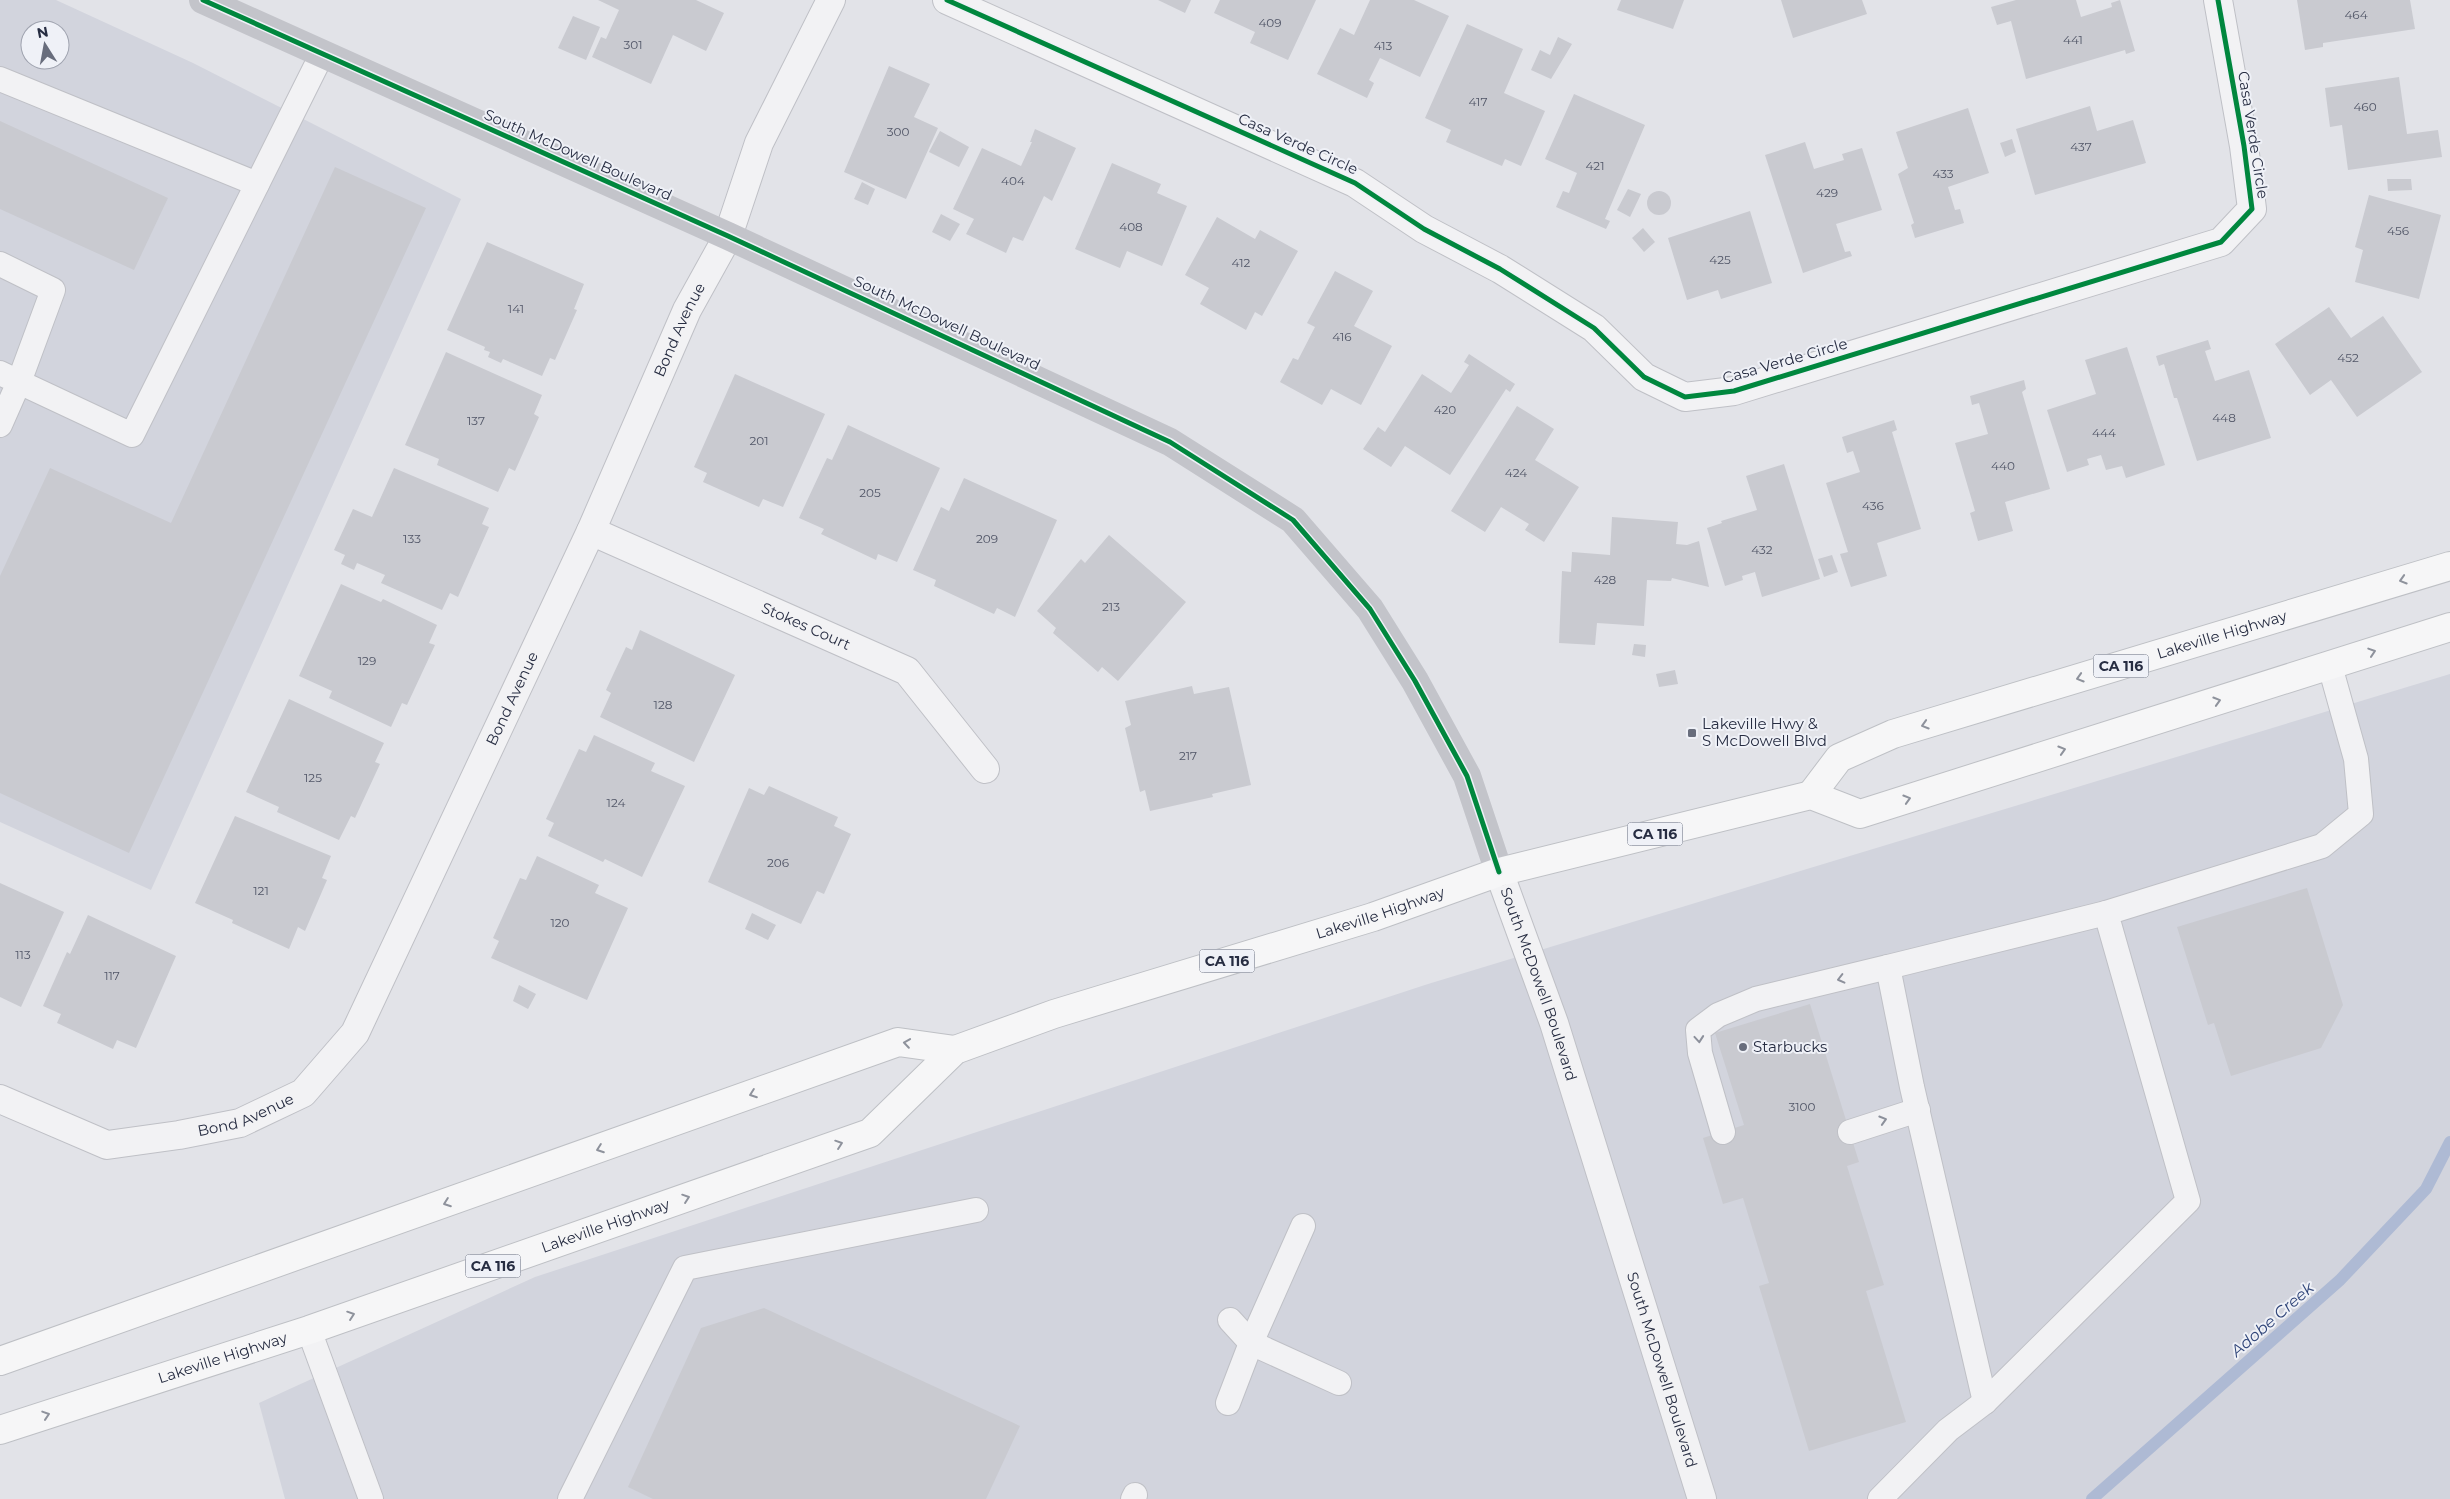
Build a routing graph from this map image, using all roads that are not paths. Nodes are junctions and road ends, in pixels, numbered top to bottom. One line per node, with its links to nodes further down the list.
1 (203, 0): 5 (main road, South McDowell Boulevard)
2 (831, 0): 8 (street, Bond Avenue)
3 (947, 0): 4 (street, Casa Verde Circle)
4 (2218, 0)
5 (322, 54): 7 (lane); 8 (main road, South McDowell Boulevard)
6 (0, 79): 7 (lane)
7 (257, 184): 10 (lane)
8 (728, 236): 12 (street, Bond Avenue); 18 (main road, South McDowell Boulevard)
9 (0, 264): 10 (lane)
10 (9, 377): 11 (lane)
11 (0, 425)
12 (591, 531): 16 (street, Stokes Court); 22 (street, Bond Avenue)
13 (2450, 566): 17 (main road, Lakeville Highway / CA 116, one-way to 17)
14 (2450, 627): 15 (main road, one-way to 14)
15 (2330, 666): 17 (main road, one-way to 15); 19 (lane)
16 (985, 769)
17 (1811, 795): 18 (main road, Lakeville Highway / CA 116)
18 (1499, 872): 21 (main road, Lakeville Highway / CA 116); 38 (street, South McDowell Boulevard)
19 (2106, 913): 20 (lane); 33 (lane)
20 (1888, 967): 23 (lane); 24 (lane, one-way to 24)
21 (955, 1050): 29 (main road, Lakeville Highway / CA 116, one-way to 21); 31 (main road, Lakeville Highway / CA 116, one-way to 31)
22 (0, 1099)
23 (1918, 1110): 25 (lane, one-way to 23); 33 (lane)
24 (1723, 1132)
25 (1850, 1132)
26 (976, 1210): 37 (lane)
27 (1303, 1226): 30 (lane)
28 (1230, 1320): 30 (lane)
29 (309, 1330): 35 (main road, Lakeville Highway / CA 116, one-way to 29); 36 (lane)
30 (1251, 1343): 32 (lane); 34 (lane)
31 (0, 1361)
32 (1339, 1383)
33 (1985, 1402): 39 (lane)
34 (1228, 1403)
35 (0, 1430)
36 (371, 1499)
37 (570, 1499)
38 (1702, 1499)
39 (1880, 1499)

